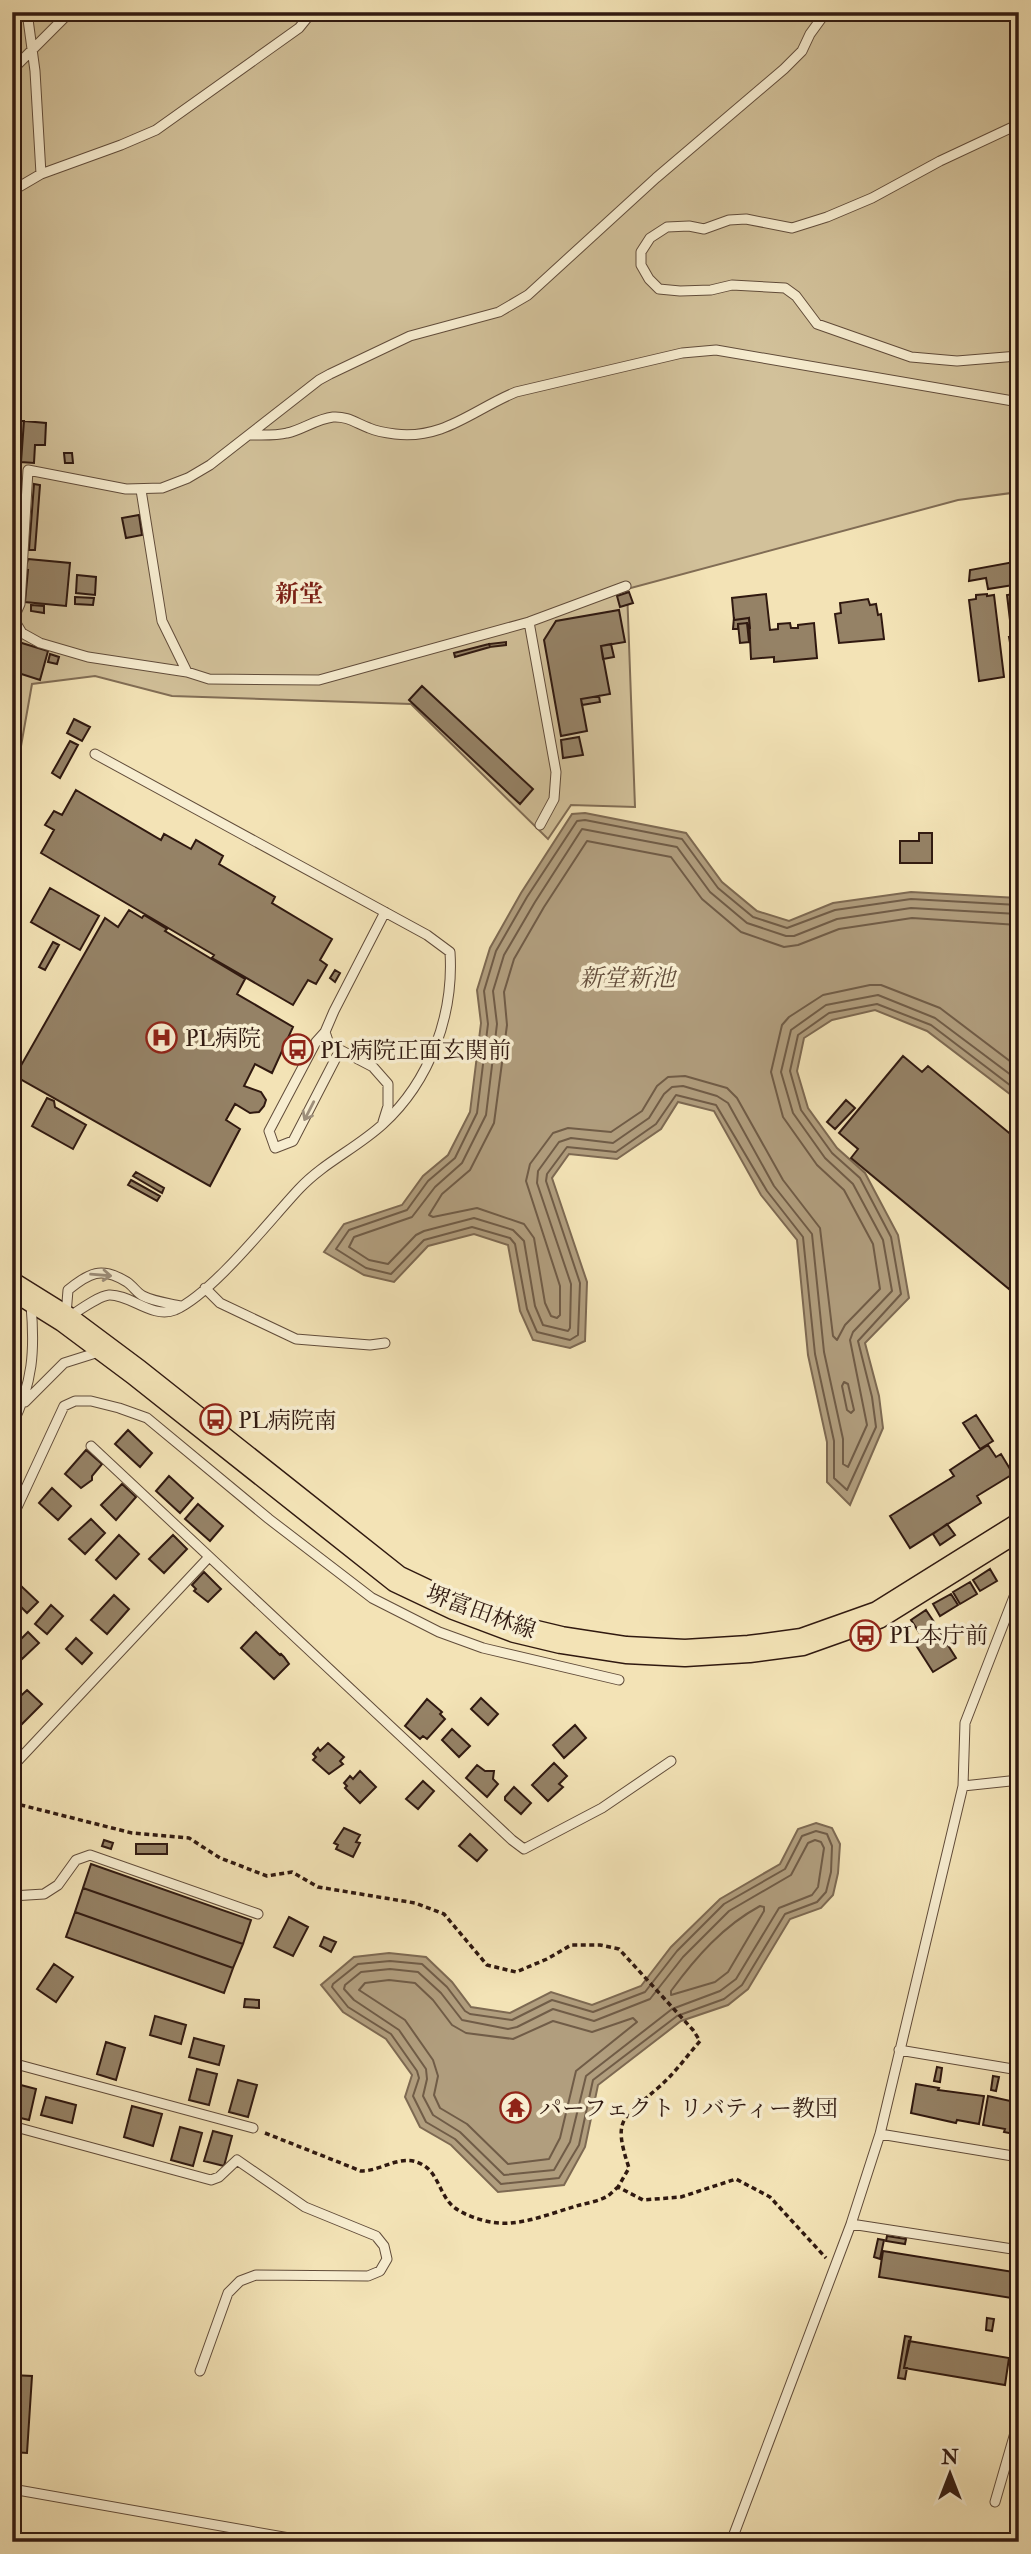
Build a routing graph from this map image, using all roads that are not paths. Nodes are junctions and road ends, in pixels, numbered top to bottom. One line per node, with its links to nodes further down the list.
1 (27, 12): 5 (lane)
2 (70, 12): 5 (lane)
3 (312, 12): 8 (lane)
4 (826, 12): 12 (lane)
5 (32, 52): 6 (lane); 8 (lane)
6 (12, 70)
7 (1019, 124): 10 (lane)
8 (41, 174): 9 (lane)
9 (12, 191)
10 (1019, 356)
11 (1019, 402): 12 (lane)
12 (248, 435): 13 (lane)
13 (141, 490): 16 (lane); 16 (lane)
14 (626, 586): 15 (lane)
15 (529, 622): 16 (lane); 18 (lane)
16 (187, 672)
17 (95, 754): 19 (lane)
18 (540, 825)
19 (385, 912): 20 (lane); 22 (lane)
20 (326, 1032): 21 (lane); 21 (lane, one-way to 20)
21 (340, 1050): 22 (lane)
22 (383, 1124): 23 (lane)
23 (205, 1288): 25 (lane); 27 (lane)
24 (22, 1292): 26 (main road, 堺富田林線); 29 (lane)
25 (181, 1306): 26 (lane); 26 (lane, one-way to 25)
26 (65, 1319): 28 (main road, 堺富田林線)
27 (385, 1343)
28 (106, 1350): 29 (lane); 33 (main road, 堺富田林線)
29 (23, 1403): 30 (lane)
30 (12, 1425)
31 (91, 1446): 34 (lane)
32 (12, 1518): 36 (lane)
33 (1019, 1527)
34 (209, 1557): 37 (lane); 38 (lane)
35 (1019, 1584): 40 (lane)
36 (619, 1680)
37 (671, 1761)
38 (12, 1767)
39 (1019, 1780): 40 (lane)
40 (963, 1786): 43 (lane)
41 (12, 1896): 42 (lane)
42 (258, 1914)
43 (899, 2050): 45 (lane); 48 (lane)
44 (12, 2063): 47 (lane)
45 (1019, 2070)
46 (12, 2126): 52 (lane)
47 (253, 2128)
48 (880, 2134): 49 (lane); 50 (lane)
49 (1019, 2157)
50 (851, 2224): 51 (lane); 59 (lane)
51 (1019, 2250)
52 (200, 2371)
53 (1019, 2419): 55 (lane)
54 (12, 2489): 56 (lane)
55 (995, 2502)
56 (262, 2533): 57 (lane); 58 (lane)
57 (268, 2542)
58 (312, 2542)
59 (731, 2542)

